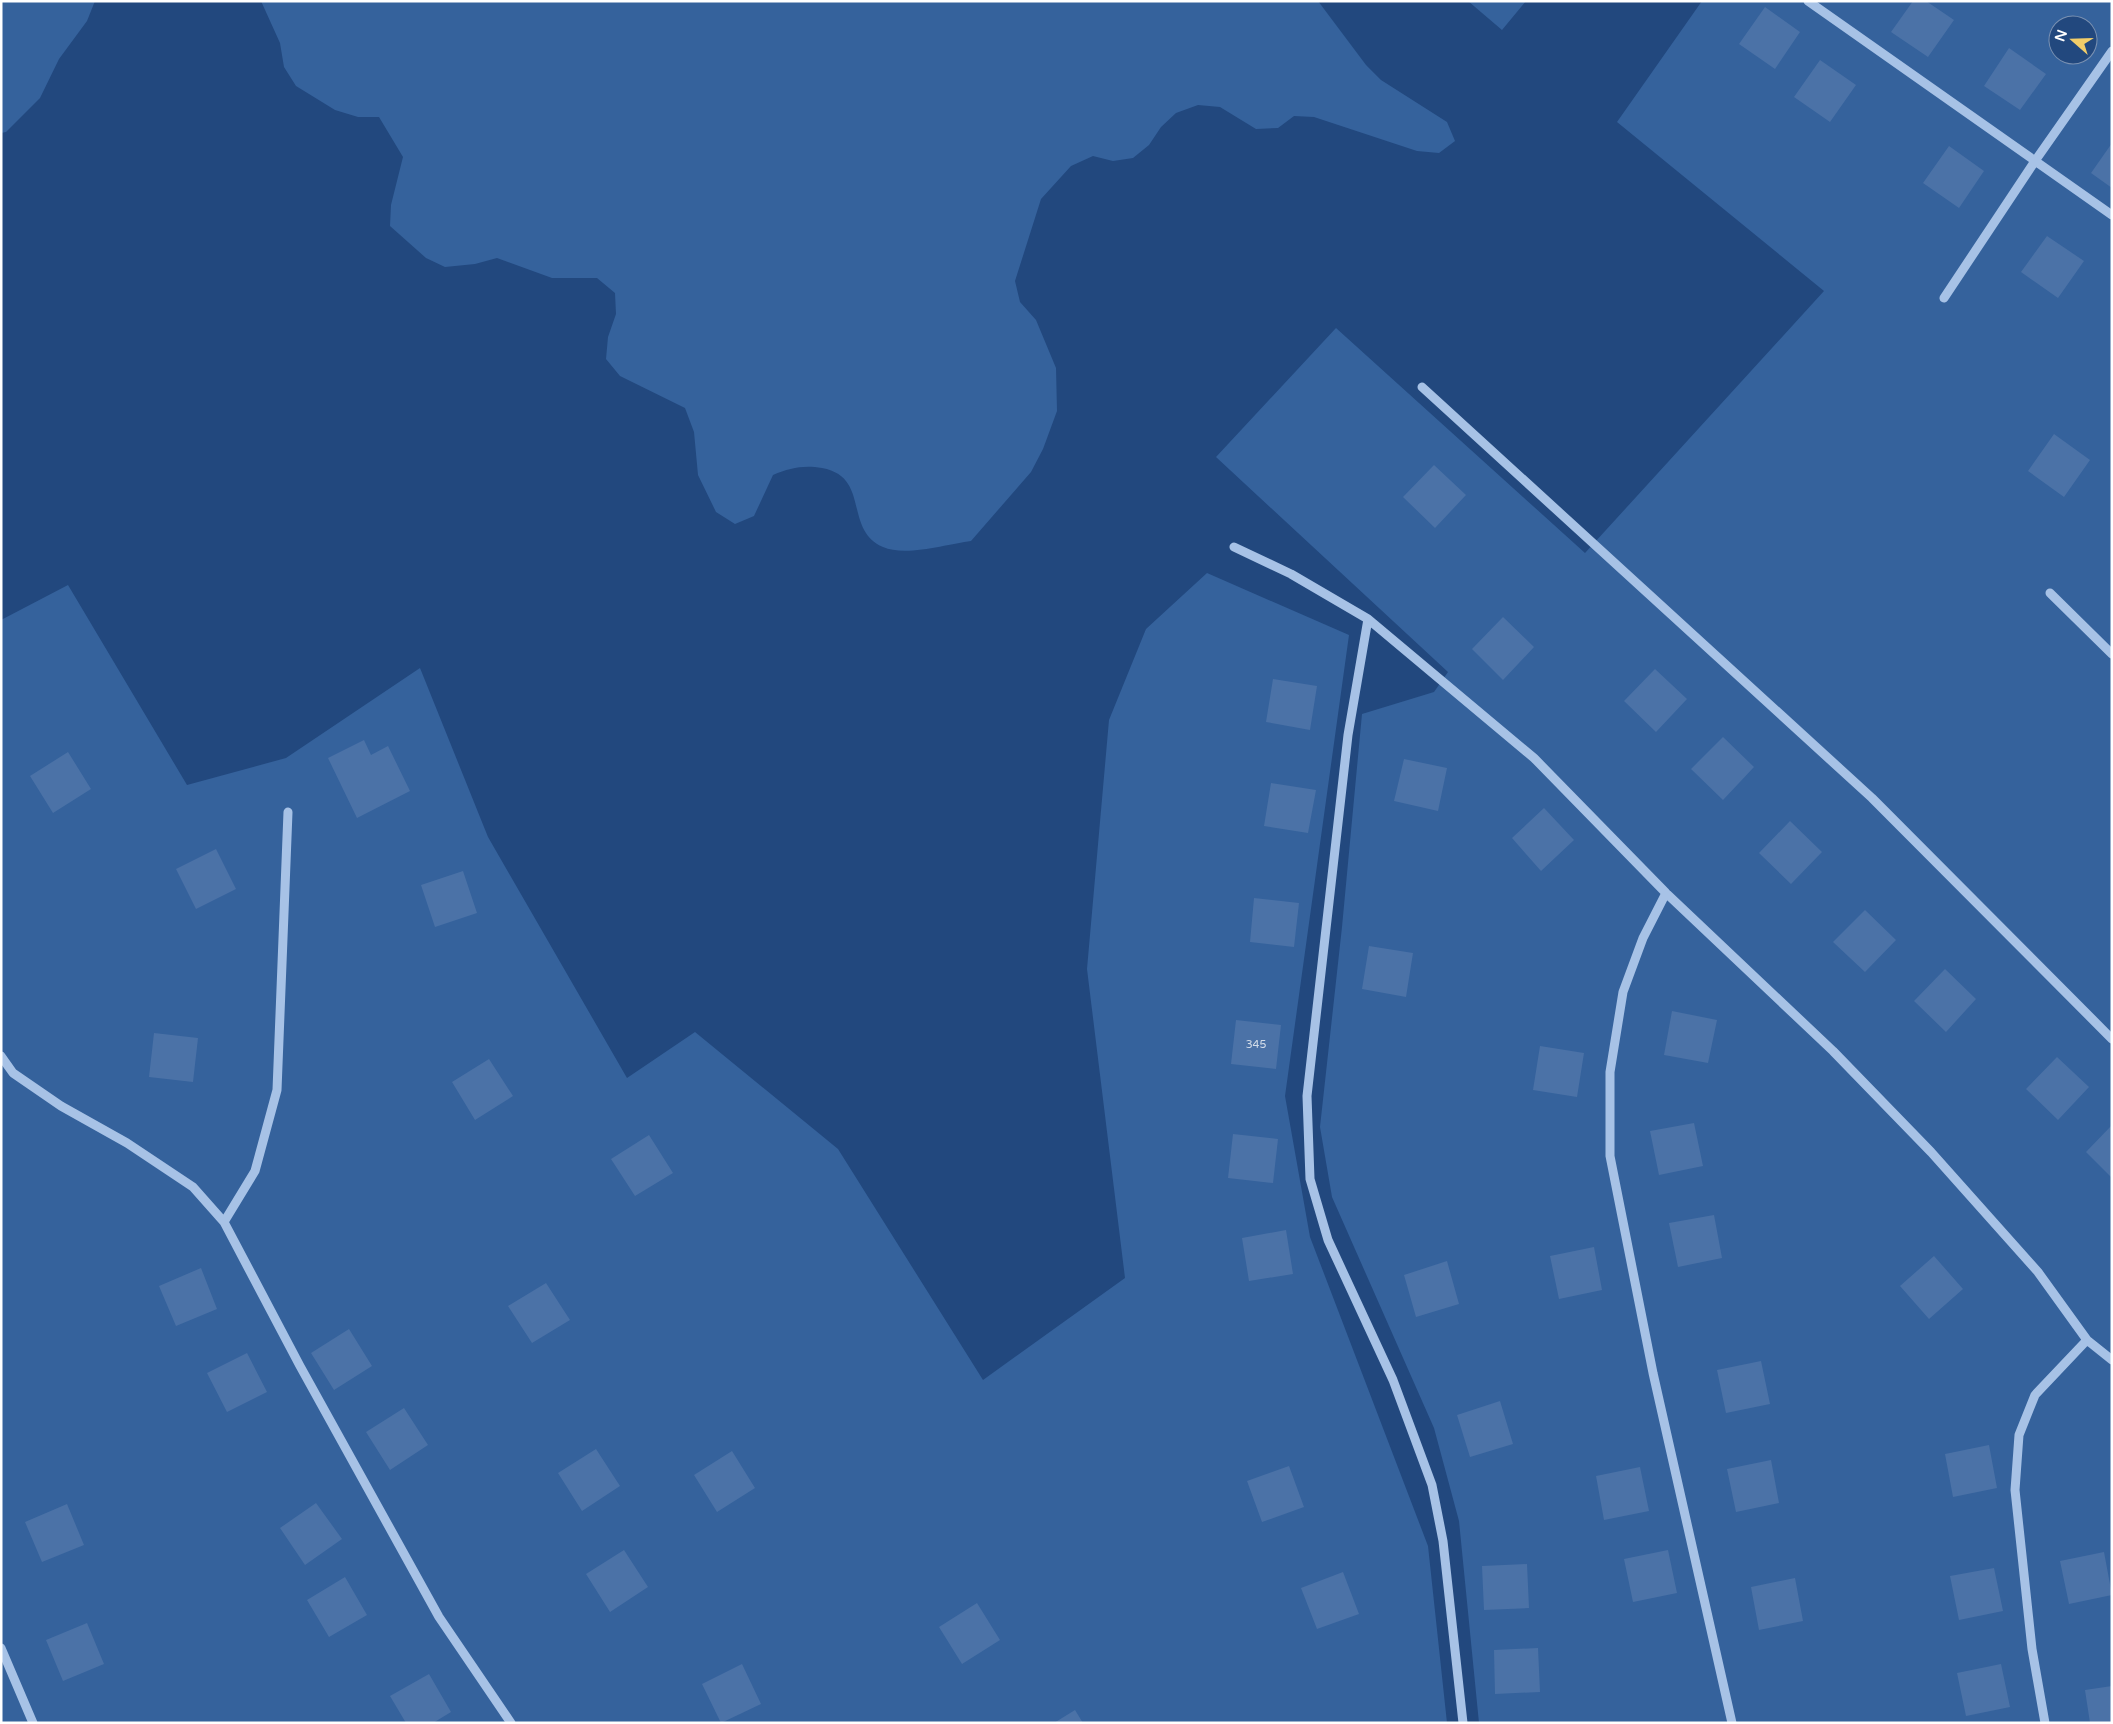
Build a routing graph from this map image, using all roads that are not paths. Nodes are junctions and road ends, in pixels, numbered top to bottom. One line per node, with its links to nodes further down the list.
1 (1808, 1): 3 (lane)
2 (2112, 51): 3 (lane)
3 (2035, 161): 4 (lane); 5 (lane)
4 (2112, 215)
5 (1944, 298)
6 (1422, 387): 13 (lane)
7 (1234, 547): 9 (lane)
8 (2050, 593): 10 (lane)
9 (1368, 619): 12 (lane); 21 (lane)
10 (2112, 654)
11 (288, 812): 15 (lane)
12 (1666, 893): 16 (lane); 22 (lane)
13 (2112, 1039)
14 (1, 1056): 15 (lane)
15 (224, 1222): 20 (lane)
16 (2087, 1340): 17 (lane); 23 (lane)
17 (2112, 1360)
18 (1, 1648): 19 (lane)
19 (33, 1723)
20 (510, 1723)
21 (1462, 1723)
22 (1732, 1723)
23 (2045, 1723)

